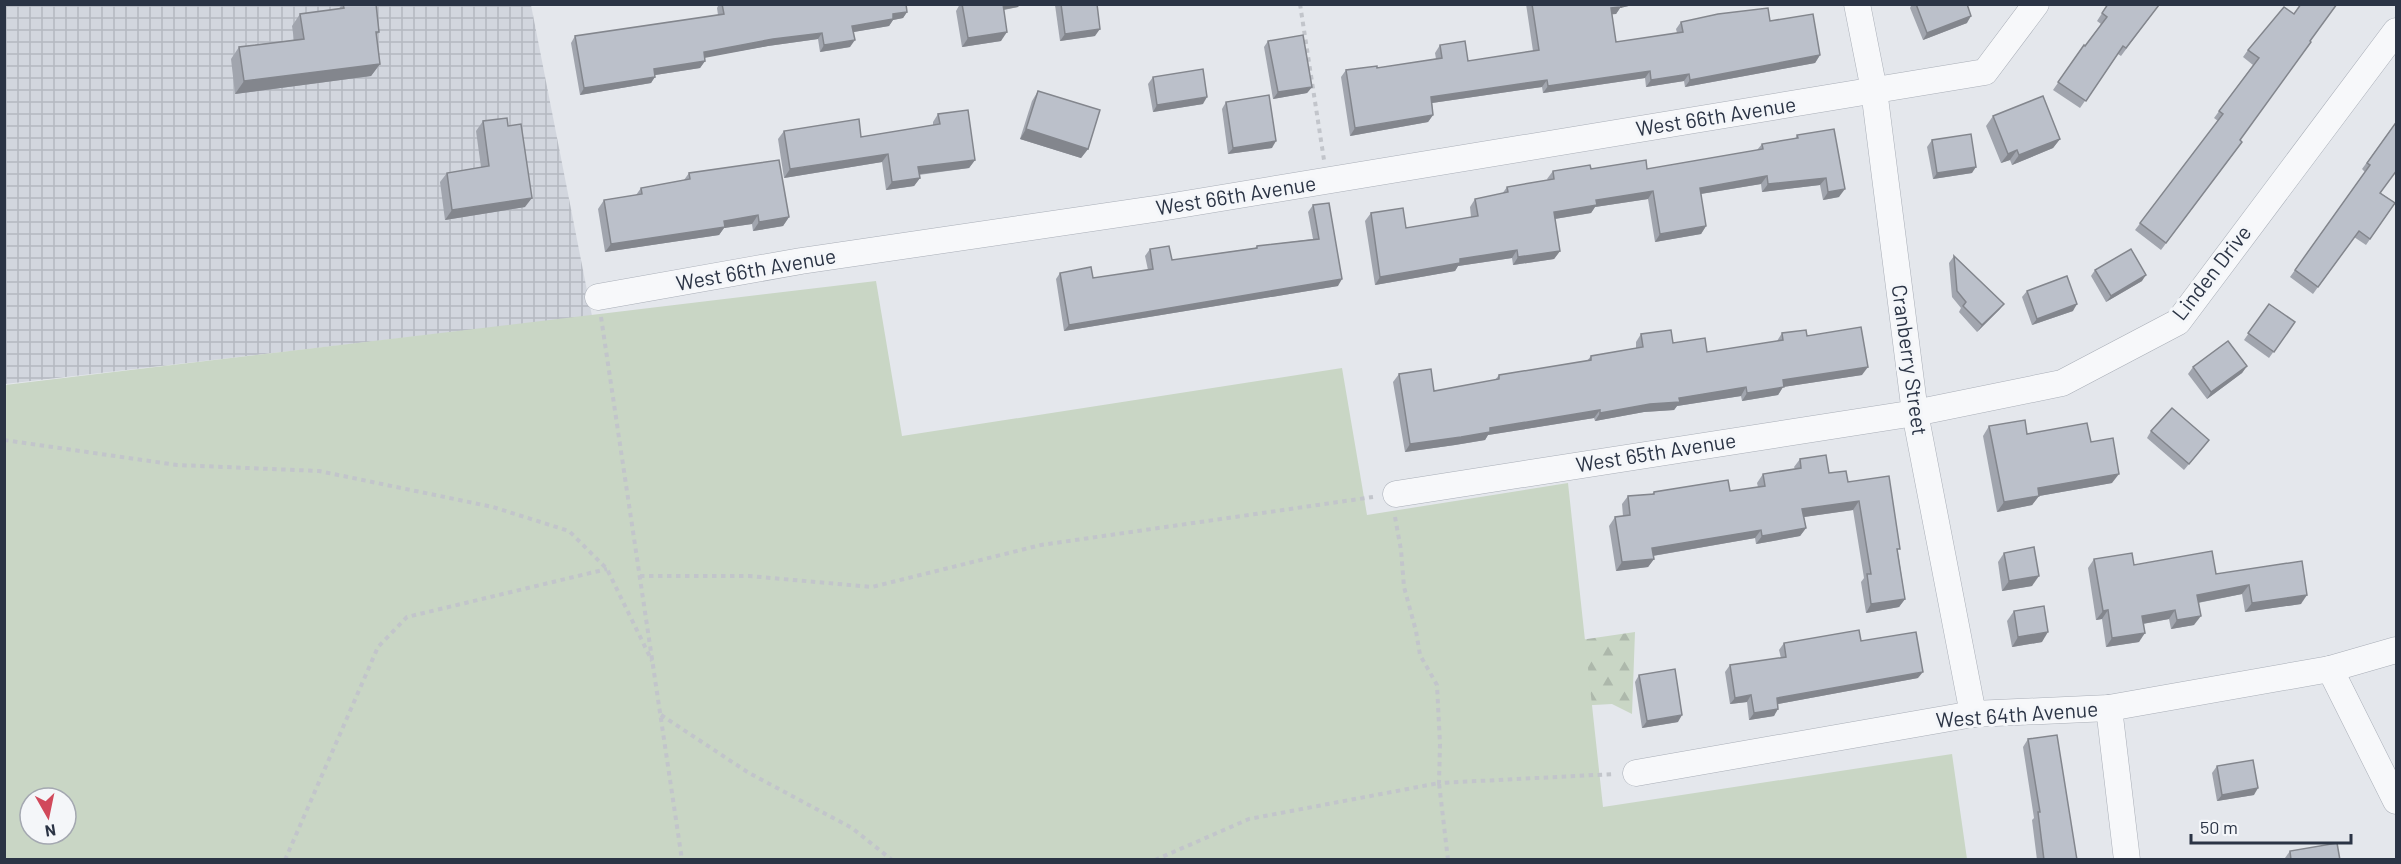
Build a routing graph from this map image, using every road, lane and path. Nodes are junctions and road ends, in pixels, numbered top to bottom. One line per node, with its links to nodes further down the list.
1 (1300, 4): 6 (path)
2 (1857, 4): 5 (street, Cranberry Street)
3 (2036, 4): 5 (street, West 66th Avenue)
4 (2397, 31): 8 (street, Linden Drive)
5 (1874, 90): 6 (street, West 66th Avenue); 8 (street, Cranberry Street)
6 (1327, 181): 7 (street, West 66th Avenue)
7 (598, 297): 12 (path)
8 (1915, 413): 10 (street, West 65th Avenue); 17 (street, Cranberry Street)
9 (4, 440): 11 (path)
10 (1396, 494): 12 (path); 20 (path)
11 (606, 569): 14 (path); 22 (path)
12 (640, 576): 14 (path)
13 (2397, 650): 15 (street, West 64th Avenue)
14 (652, 661): 18 (path)
15 (2330, 669): 16 (street, West 64th Avenue); 21 (street)
16 (2109, 708): 17 (street, West 64th Avenue); 27 (street)
17 (1973, 714): 19 (street, West 64th Avenue)
18 (660, 715): 23 (path); 24 (path)
19 (1636, 772): 20 (path)
20 (1439, 783): 25 (path); 26 (path)
21 (2397, 801)
22 (285, 860)
23 (682, 860)
24 (892, 860)
25 (1155, 860)
26 (1448, 860)
27 (2127, 860)

